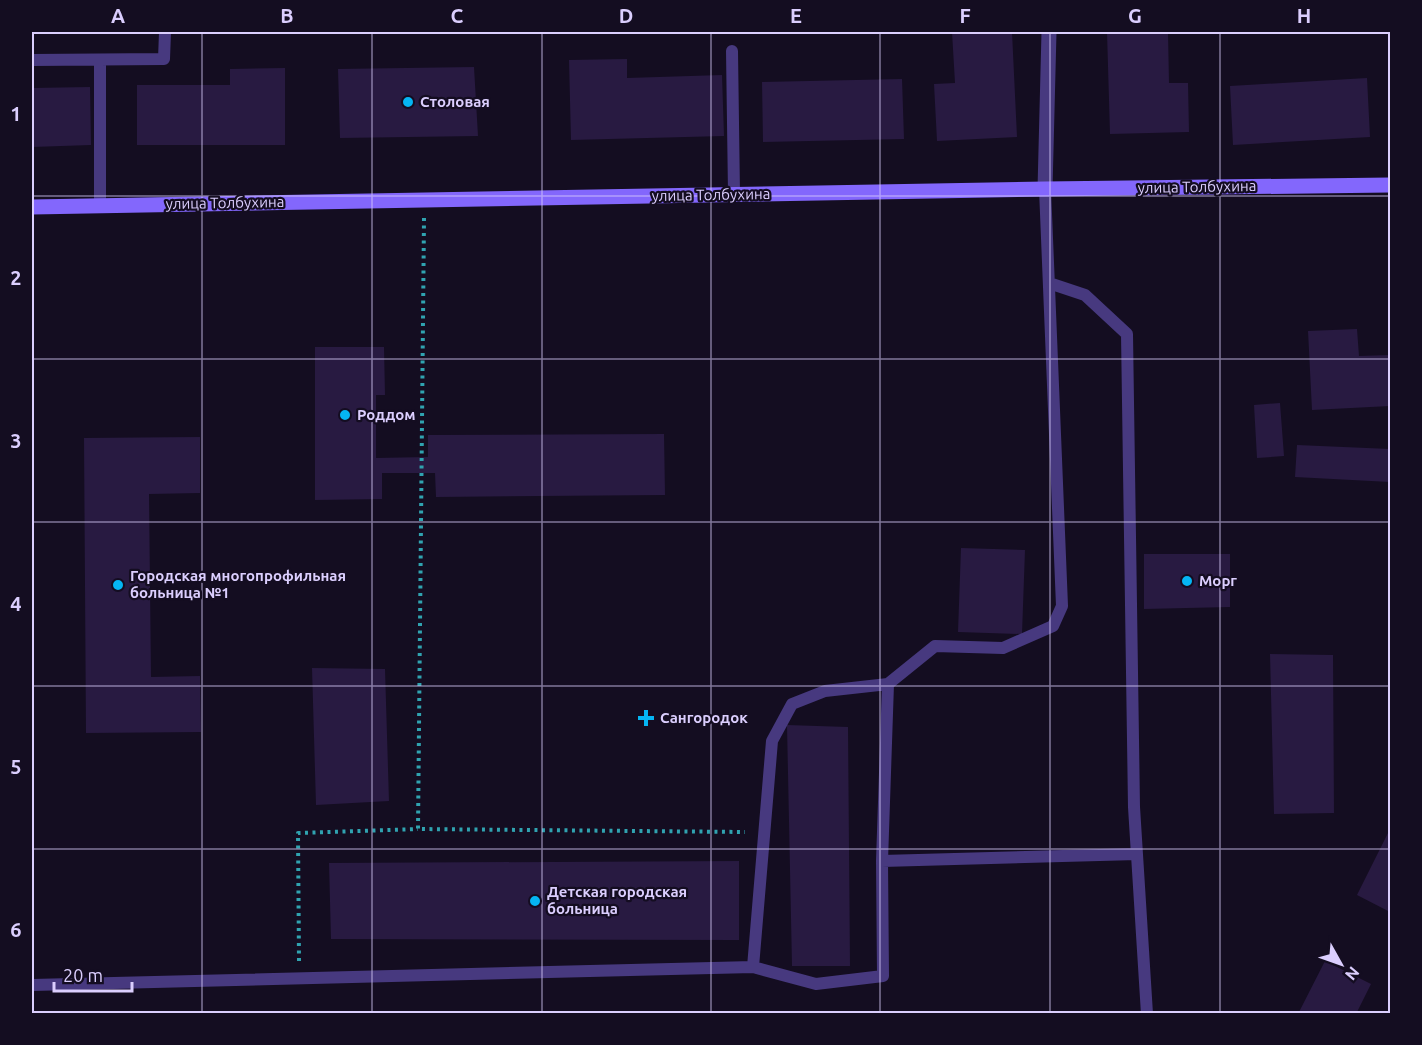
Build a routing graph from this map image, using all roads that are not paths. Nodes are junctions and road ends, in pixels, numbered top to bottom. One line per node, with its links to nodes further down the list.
1 (165, 32): 5 (lane)
2 (1049, 32): 7 (street)
3 (732, 51): 8 (lane)
4 (32, 60): 5 (lane)
5 (99, 60): 9 (lane)
6 (1390, 185): 7 (street, улица Толбухина)
7 (1045, 189): 8 (street, улица Толбухина); 11 (lane)
8 (735, 194): 9 (street, улица Толбухина)
9 (100, 206): 10 (street, улица Толбухина)
10 (32, 207)
11 (1049, 283): 12 (lane); 13 (lane)
12 (888, 684): 14 (lane); 15 (lane)
13 (1137, 854): 14 (lane); 17 (lane)
14 (882, 861): 15 (lane)
15 (753, 967): 16 (lane)
16 (32, 985)
17 (1147, 1014)

